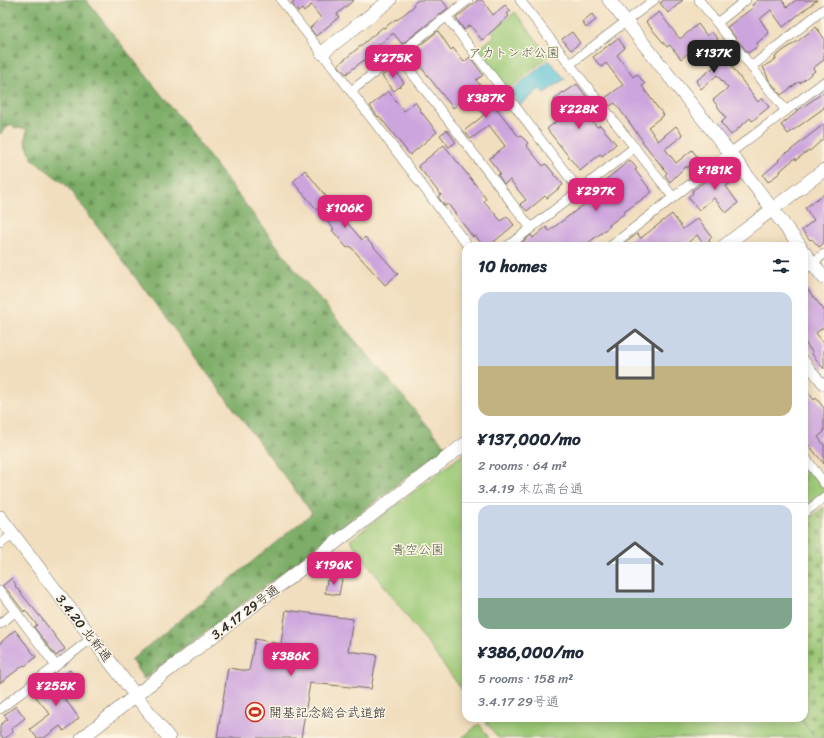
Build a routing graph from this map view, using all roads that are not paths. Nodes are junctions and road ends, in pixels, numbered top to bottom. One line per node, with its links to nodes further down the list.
1 (390, 0): 13 (street)
2 (468, 0): 10 (street)
3 (520, 0): 15 (street)
4 (609, 0): 11 (street)
5 (654, 0): 11 (street)
6 (699, 0): 12 (street)
7 (746, 0): 12 (street)
8 (282, 1): 13 (street)
9 (824, 9): 16 (street)
10 (447, 17): 14 (street); 23 (street)
11 (626, 22): 15 (street); 21 (street)
12 (717, 23): 16 (street)
13 (322, 52): 18 (street)
14 (398, 55): 18 (street); 26 (street)
15 (570, 64): 20 (street)
16 (751, 67): 19 (street)
17 (824, 82): 19 (street)
18 (351, 92): 27 (street)
19 (786, 111): 21 (street)
20 (634, 147): 23 (street); 24 (street)
21 (730, 153): 24 (street); 25 (street)
22 (824, 170): 25 (street)
23 (579, 190): 26 (street)
24 (673, 197): 29 (street)
25 (772, 210): 30 (street); 31 (street)
26 (531, 228): 28 (street)
27 (465, 242)
28 (513, 242)
29 (616, 242)
30 (729, 242)
31 (797, 242)
32 (824, 254): 33 (street)
33 (808, 266): 34 (street)
34 (824, 278)
35 (808, 365): 36 (street)
36 (824, 386)
37 (462, 446): 50 (street, 3.4.17 29号通)
38 (808, 461): 39 (street)
39 (824, 482)
40 (824, 498): 41 (street)
41 (808, 510)
42 (0, 517): 43 (street, 3.4.20 北新通)
43 (13, 535): 44 (street); 48 (street, 3.4.20 北新通)
44 (0, 544)
45 (0, 591): 46 (street)
46 (16, 612): 47 (street); 49 (street)
47 (0, 624)
48 (92, 638): 49 (street); 50 (street, 3.4.20 北新通)
49 (56, 666): 51 (street)
50 (136, 696): 52 (street, 3.4.17 29号通); 53 (street, 3.4.20 北新通)
51 (0, 709)
52 (82, 738)
53 (169, 738)

